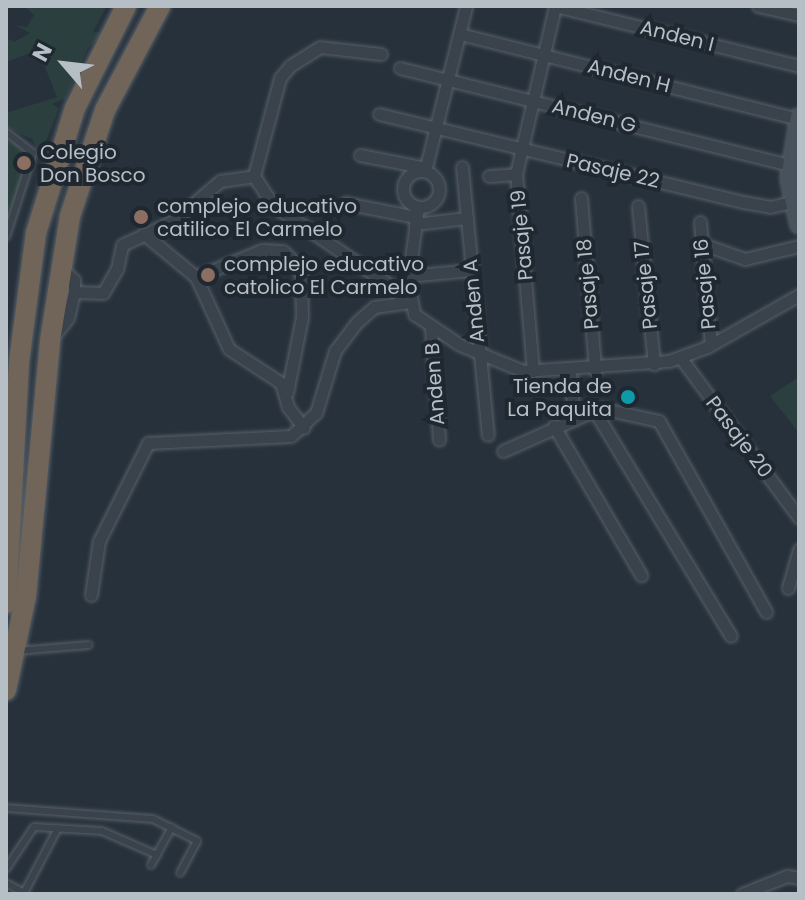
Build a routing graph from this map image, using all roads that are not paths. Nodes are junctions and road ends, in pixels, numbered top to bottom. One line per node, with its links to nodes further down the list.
1 (126, 6): 60 (highway)
2 (160, 6): 38 (highway)
3 (466, 6): 7 (street)
4 (555, 6): 9 (street, Pasaje 19); 10 (street, Anden I)
5 (758, 6): 6 (street)
6 (799, 15)
7 (460, 34): 9 (street, Anden H); 12 (street)
8 (381, 54): 24 (street)
9 (544, 55): 13 (street, Pasaje 19); 15 (street, Anden H)
10 (799, 66)
11 (400, 68): 12 (street, Anden G)
12 (449, 80): 13 (street, Anden G); 16 (street)
13 (533, 101): 18 (street, Pasaje 19); 20 (street, Anden G)
14 (379, 114): 16 (street, Pasaje 22)
15 (799, 119): 20 (street)
16 (436, 129): 18 (street, Pasaje 22); 22 (street)
17 (6, 132): 35 (lane)
18 (522, 149): 23 (street, Pasaje 19); 27 (street, Pasaje 22)
19 (360, 155): 22 (street)
20 (789, 165): 27 (street)
21 (462, 167): 31 (street, Anden A)
22 (426, 170): 30 (street); 30 (street)
23 (516, 174): 25 (street); 52 (street, Pasaje 19)
24 (254, 176): 34 (street); 44 (street)
25 (489, 176)
26 (581, 198): 51 (street, Pasaje 18)
27 (791, 202): 33 (street)
28 (345, 203): 30 (street)
29 (638, 206): 50 (street, Pasaje 17)
30 (416, 216): 31 (street); 40 (street)
31 (467, 218): 39 (street, Anden A)
32 (700, 222): 36 (street, Pasaje 16)
33 (799, 225)
34 (144, 234): 41 (street); 42 (street)
35 (6, 237)
36 (702, 244): 37 (street); 47 (street, Pasaje 16)
37 (799, 246)
38 (61, 268): 42 (street); 46 (highway)
39 (471, 270): 40 (street); 48 (street, Anden A)
40 (408, 276): 44 (street)
41 (196, 277): 54 (street); 54 (street)
42 (74, 292): 46 (street)
43 (799, 295): 47 (street)
44 (406, 302): 45 (street); 58 (street)
45 (431, 328): 48 (street); 61 (street, Anden B)
46 (50, 341): 73 (highway)
47 (711, 345): 49 (street)
48 (479, 353): 52 (street); 59 (street, Anden A)
49 (680, 357): 50 (street); 64 (street, Pasaje 20)
50 (654, 364): 51 (street)
51 (595, 370): 53 (street)
52 (533, 371): 53 (street)
53 (570, 371): 56 (street)
54 (287, 393): 58 (street)
55 (594, 410): 56 (street); 70 (street); 71 (street)
56 (574, 416): 57 (street)
57 (554, 426): 62 (street); 66 (street)
58 (304, 428): 68 (street)
59 (488, 435)
60 (15, 440): 63 (lane); 69 (highway)
61 (439, 440)
62 (503, 451)
63 (6, 460)
64 (799, 518)
65 (799, 550): 67 (street)
66 (641, 575)
67 (788, 588)
68 (91, 595)
69 (6, 603)
70 (766, 612)
71 (731, 636)
72 (89, 645): 73 (lane)
73 (16, 651): 74 (highway)
74 (6, 690)
75 (6, 808): 76 (lane)
76 (172, 827): 78 (lane); 81 (lane)
77 (58, 828): 78 (lane); 80 (lane); 84 (lane)
78 (157, 855): 79 (lane)
79 (151, 865)
80 (6, 869)
81 (180, 873)
82 (799, 878): 85 (street)
83 (6, 883): 84 (lane)
84 (24, 894)
85 (742, 894)

